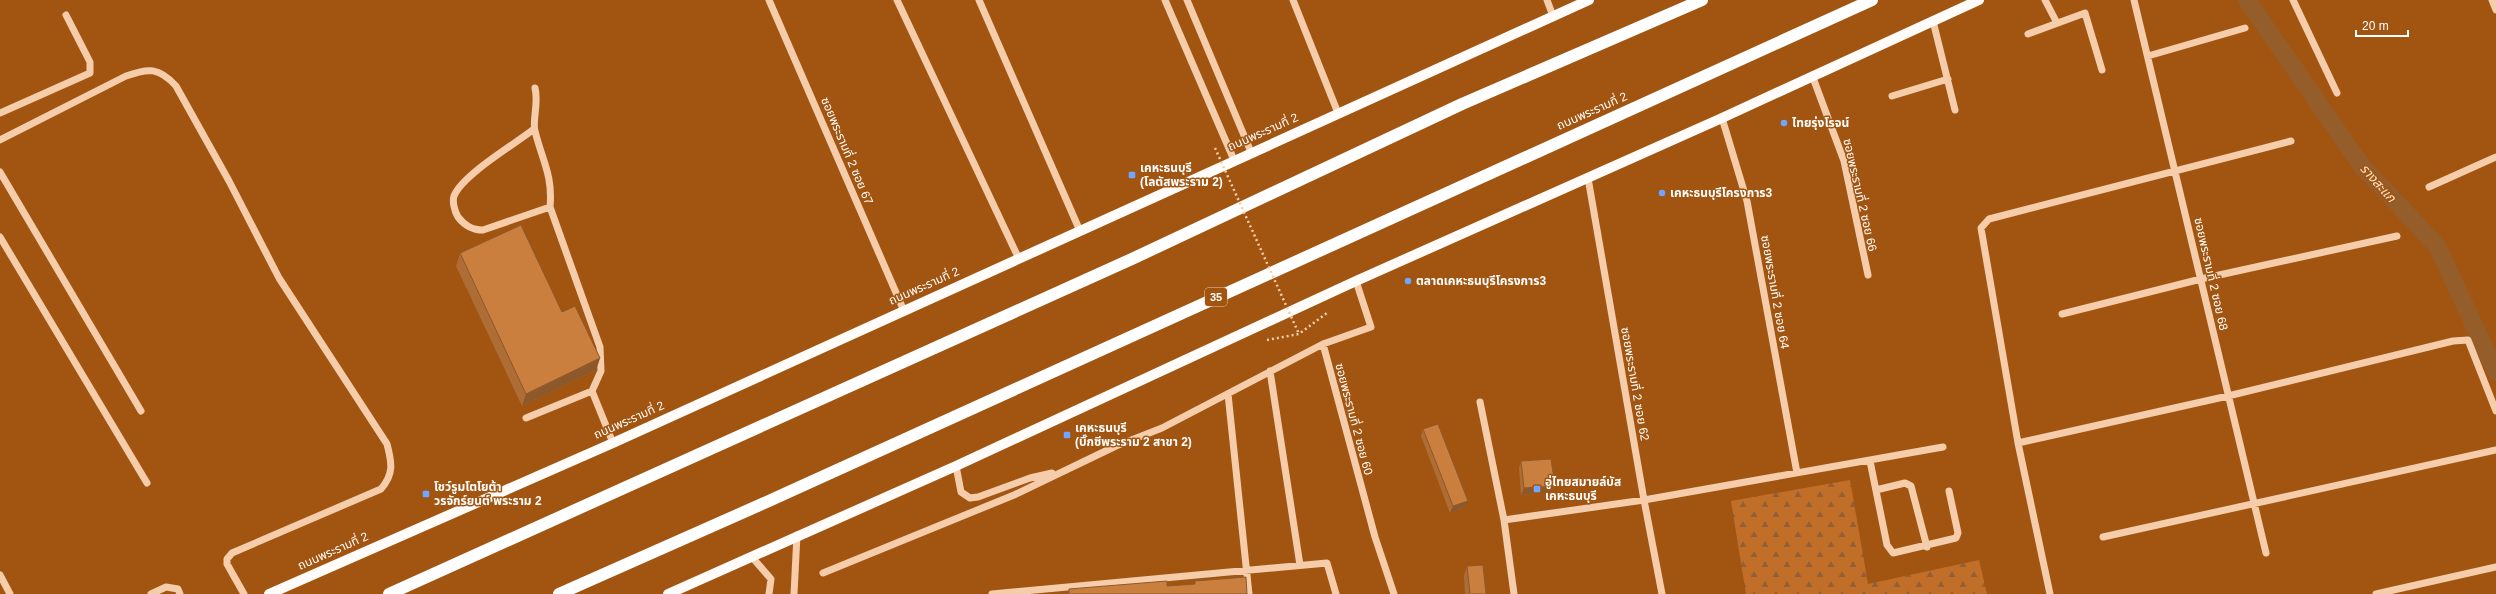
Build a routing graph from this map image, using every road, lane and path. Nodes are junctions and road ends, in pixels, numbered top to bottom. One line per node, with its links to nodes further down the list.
1 (769, 0): 53 (street, ซอยพระรามที่ 2 ซอย 67)
2 (897, 0): 49 (street)
3 (979, 0): 46 (street)
4 (1165, 0): 40 (street)
5 (1187, 0): 38 (street)
6 (1293, 0): 32 (street)
7 (1547, 0): 18 (street)
8 (1589, 0): 18 (main road, ถนนพระรามที่ 2)
9 (1702, 0): 96 (highway)
10 (1872, 0): 97 (highway, ถนนพระรามที่ 2 / 35)
11 (1979, 0): 19 (main road)
12 (2045, 0): 20 (street)
13 (2134, 0): 23 (street, ซอยพระรามที่ 2 ซอย 68)
14 (2293, 0): 28 (street)
15 (2492, 0): 16 (street)
16 (2496, 10)
17 (66, 15): 31 (street)
18 (1553, 16): 32 (main road, ถนนพระรามที่ 2)
19 (1933, 21): 25 (main road); 26 (street)
20 (2057, 23): 22 (street); 24 (street)
21 (2244, 28): 23 (street)
22 (2028, 34)
23 (2148, 56): 41 (street, ซอยพระรามที่ 2 ซอย 68)
24 (2102, 70)
25 (1812, 75): 33 (main road); 50 (street, ซอยพระรามที่ 2 ซอย 66)
26 (1948, 80): 29 (street); 30 (street)
27 (535, 88): 34 (street)
28 (2337, 93)
29 (1892, 96)
30 (1955, 110)
31 (0, 113)
32 (1338, 113): 38 (main road, ถนนพระรามที่ 2)
33 (1722, 118): 43 (main road); 74 (street, ซอยพระรามที่ 2 ซอย 64)
34 (534, 129): 45 (street); 45 (street)
35 (0, 140): 94 (street)
36 (2291, 141): 41 (street)
37 (1215, 148): 56 (path, bridge)
38 (1252, 152): 40 (main road, ถนนพระรามที่ 2)
39 (2496, 157): 44 (street)
40 (1234, 160): 46 (main road, ถนนพระรามที่ 2)
41 (2175, 170): 51 (street, ซอยพระรามที่ 2 ซอย 68); 68 (street)
42 (0, 172): 64 (street)
43 (1588, 178): 52 (main road); 78 (street, ซอยพระรามที่ 2 ซอย 62)
44 (2429, 187)
45 (550, 206): 60 (street)
46 (1080, 231): 49 (main road, ถนนพระรามที่ 2)
47 (2397, 236): 51 (street)
48 (0, 237): 75 (street)
49 (1019, 259): 53 (main road, ถนนพระรามที่ 2)
50 (1868, 275)
51 (2201, 279): 55 (street); 62 (street, ซอยพระรามที่ 2 ซอย 68)
52 (1356, 281): 58 (street); 72 (main road)
53 (904, 311): 67 (main road, ถนนพระรามที่ 2)
54 (1327, 313): 56 (path)
55 (2062, 314)
56 (1298, 334): 57 (path)
57 (1267, 340)
58 (1322, 344): 59 (street); 104 (street, ซอยพระรามที่ 2 ซอย 60)
59 (1270, 371): 61 (street); 86 (street)
60 (592, 391): 66 (street); 67 (street)
61 (1228, 394): 73 (street); 88 (street)
62 (2228, 396): 65 (street); 68 (street); 79 (street, ซอยพระรามที่ 2 ซอย 68)
63 (1480, 402): 80 (street)
64 (141, 411)
65 (2496, 411)
66 (526, 418)
67 (613, 443): 95 (main road, ถนนพระรามที่ 2)
68 (2018, 443): 107 (street)
69 (1943, 447): 71 (street)
70 (2496, 450): 79 (street)
71 (1870, 460): 74 (street); 76 (street)
72 (956, 466): 73 (street); 81 (main road)
73 (1065, 470): 89 (street)
74 (1797, 473): 78 (street)
75 (147, 483)
76 (1876, 490): 83 (street); 83 (street)
77 (1949, 491): 83 (street)
78 (1644, 500): 80 (street); 106 (street, ซอยพระรามที่ 2 ซอย 62)
79 (2255, 504): 82 (street); 84 (street, ซอยพระรามที่ 2 ซอย 68)
80 (1504, 520): 105 (street)
81 (796, 535): 85 (main road); 100 (street)
82 (2103, 537)
83 (1927, 546)
84 (2266, 553)
85 (751, 556): 98 (main road); 99 (street)
86 (1300, 565): 88 (street); 103 (street)
87 (2496, 567): 108 (street)
88 (1246, 572): 101 (street); 102 (street)
89 (823, 573)
90 (0, 575): 91 (street)
91 (10, 594)
92 (151, 594): 93 (street)
93 (180, 594)
94 (244, 594)
95 (270, 594)
96 (389, 594)
97 (559, 594)
98 (668, 594)
99 (769, 594)
100 (794, 594)
101 (992, 594)
102 (1249, 594)
103 (1336, 594)
104 (1394, 594)
105 (1514, 594)
106 (1662, 594)
107 (2050, 594)
108 (2376, 594)

